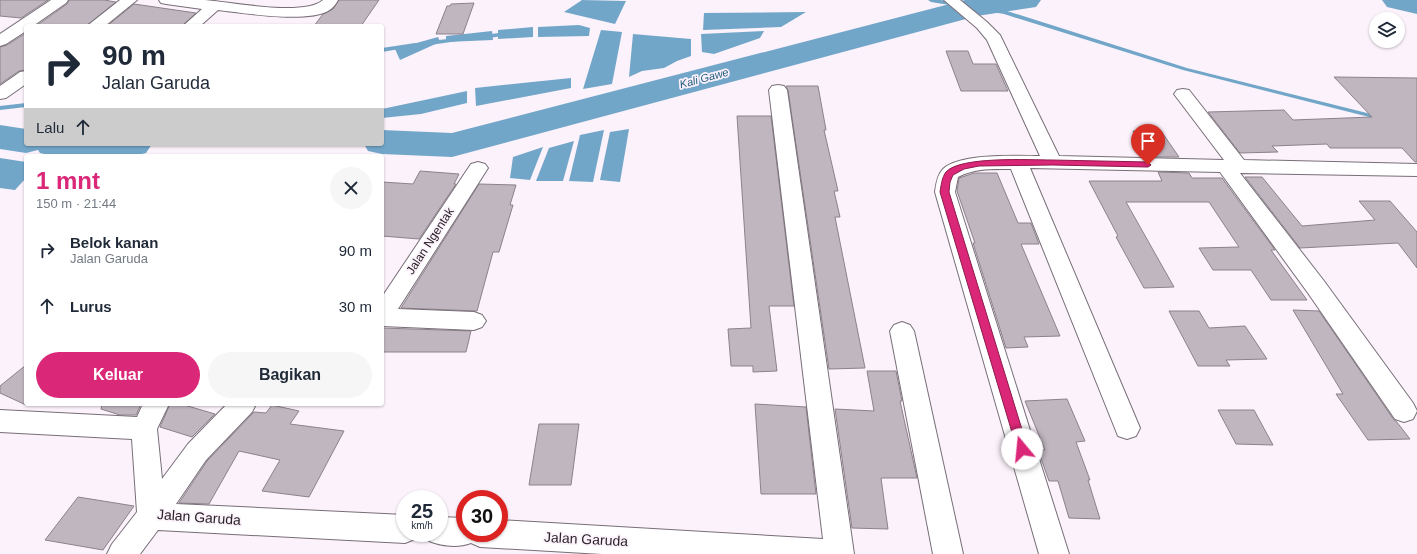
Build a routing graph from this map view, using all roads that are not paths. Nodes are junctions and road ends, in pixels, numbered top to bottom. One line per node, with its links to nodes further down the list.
1 (61, 0): 9 (street)
2 (130, 0): 10 (street)
3 (166, 0): 6 (street)
4 (331, 0): 7 (street)
5 (951, 0): 18 (street)
6 (214, 6): 7 (street); 11 (street)
7 (296, 12): 12 (street)
8 (24, 24): 13 (street)
9 (25, 24)
10 (98, 24)
11 (193, 24)
12 (289, 24)
13 (2, 39)
14 (24, 77): 16 (street)
15 (778, 90): 37 (street)
16 (0, 94)
17 (1183, 94): 20 (street)
18 (1052, 162): 19 (street); 20 (street)
19 (1018, 163): 31 (street); 39 (street)
20 (1233, 167): 22 (street); 29 (street)
21 (478, 168): 23 (street, Jalan Ngentak)
22 (1417, 170)
23 (384, 313)
24 (384, 316): 25 (street)
25 (474, 321)
26 (902, 331): 38 (street)
27 (155, 406): 32 (street)
28 (241, 406): 33 (street)
29 (1404, 410)
30 (0, 421): 32 (street)
31 (1127, 428)
32 (144, 429): 33 (street, Jalan Garuda)
33 (151, 516): 34 (street, Jalan Garuda); 36 (street)
34 (396, 529)
35 (508, 535): 37 (street, Jalan Garuda)
36 (122, 554)
37 (837, 554)
38 (948, 554)
39 (1054, 554)

